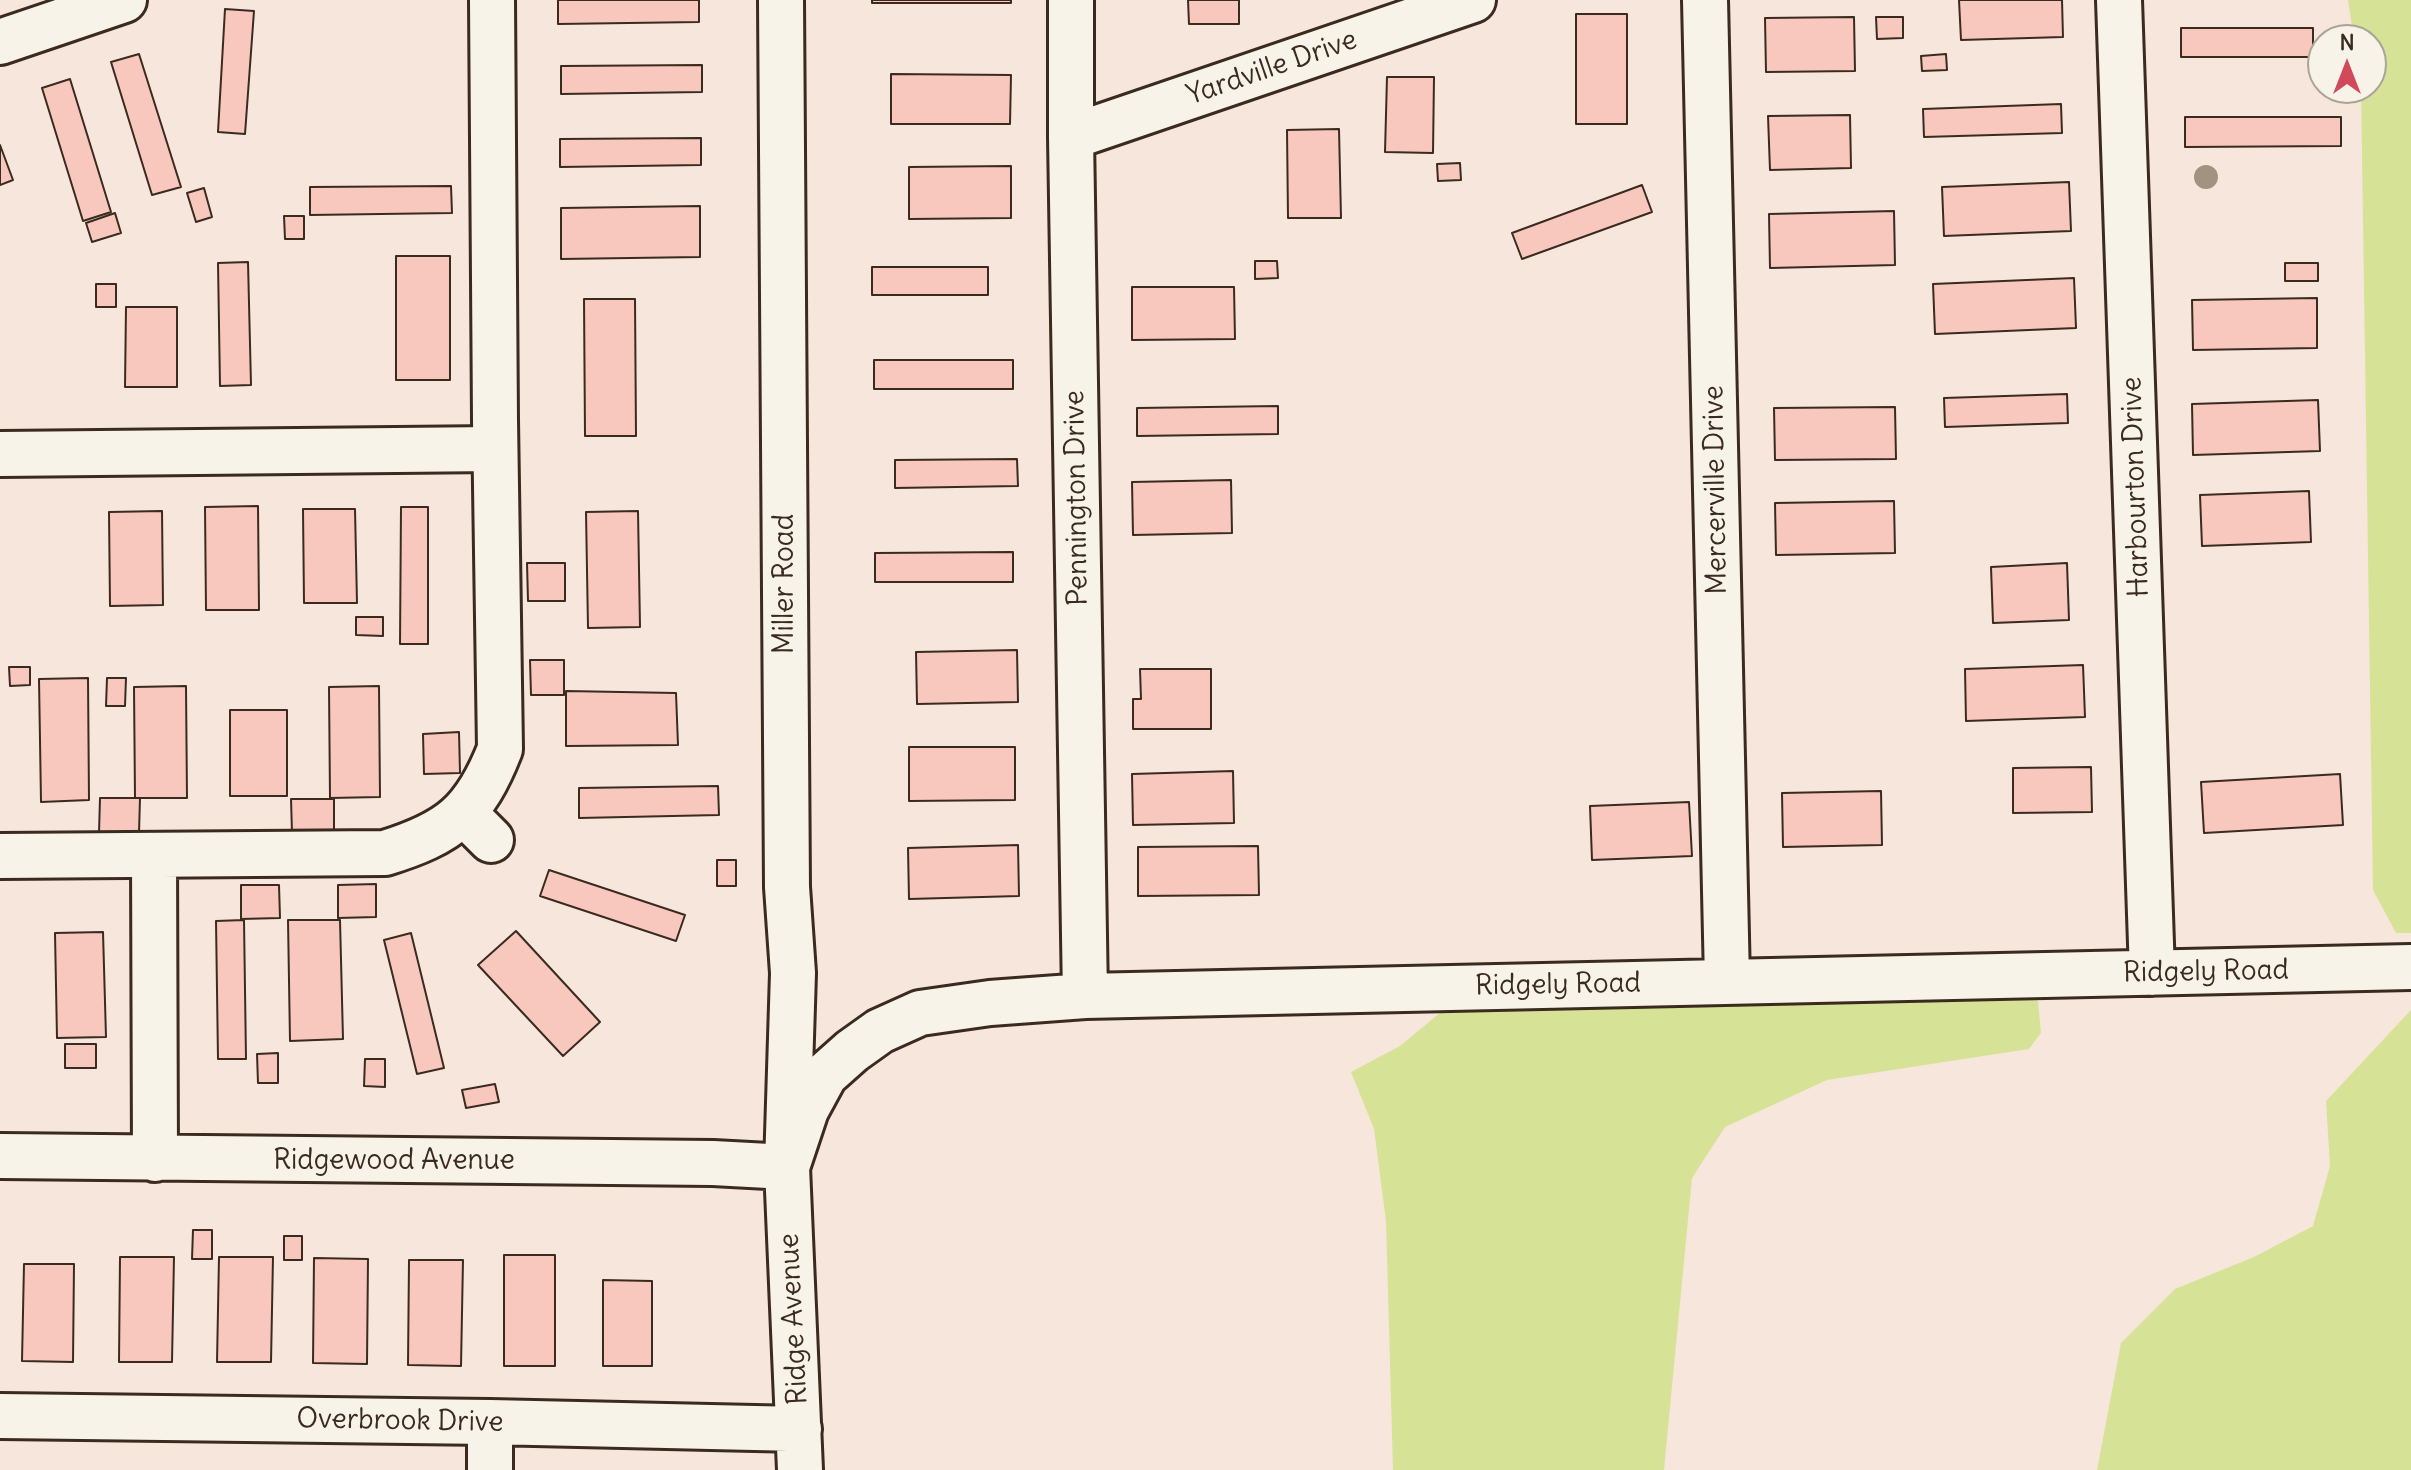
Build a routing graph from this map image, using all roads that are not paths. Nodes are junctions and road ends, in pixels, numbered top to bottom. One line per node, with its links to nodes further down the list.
1 (124, 0): 8 (street)
2 (492, 0): 10 (street)
3 (781, 0): 20 (street, Miller Road)
4 (1071, 0): 9 (street, Pennington Drive)
5 (1473, 0): 9 (street, Yardville Drive)
6 (1705, 0): 16 (street, Mercerville Drive)
7 (2119, 0): 15 (street, Harbourton Drive)
8 (0, 42)
9 (1071, 137): 17 (street, Pennington Drive)
10 (495, 449): 11 (street); 12 (street)
11 (0, 454)
12 (154, 855): 13 (street); 19 (street)
13 (0, 856)
14 (2411, 967): 15 (street, Ridgely Road)
15 (2152, 973): 16 (street, Ridgely Road)
16 (1727, 980): 17 (street, Ridgely Road)
17 (1085, 996): 20 (street, Ridgely Road)
18 (0, 1156): 19 (street, Ridgewood Avenue)
19 (155, 1159): 20 (street, Ridgewood Avenue)
20 (787, 1167): 23 (street, Ridge Avenue)
21 (0, 1416): 22 (street, Overbrook Drive)
22 (490, 1422): 23 (street, Overbrook Drive); 24 (street)
23 (800, 1449)
24 (490, 1470)

